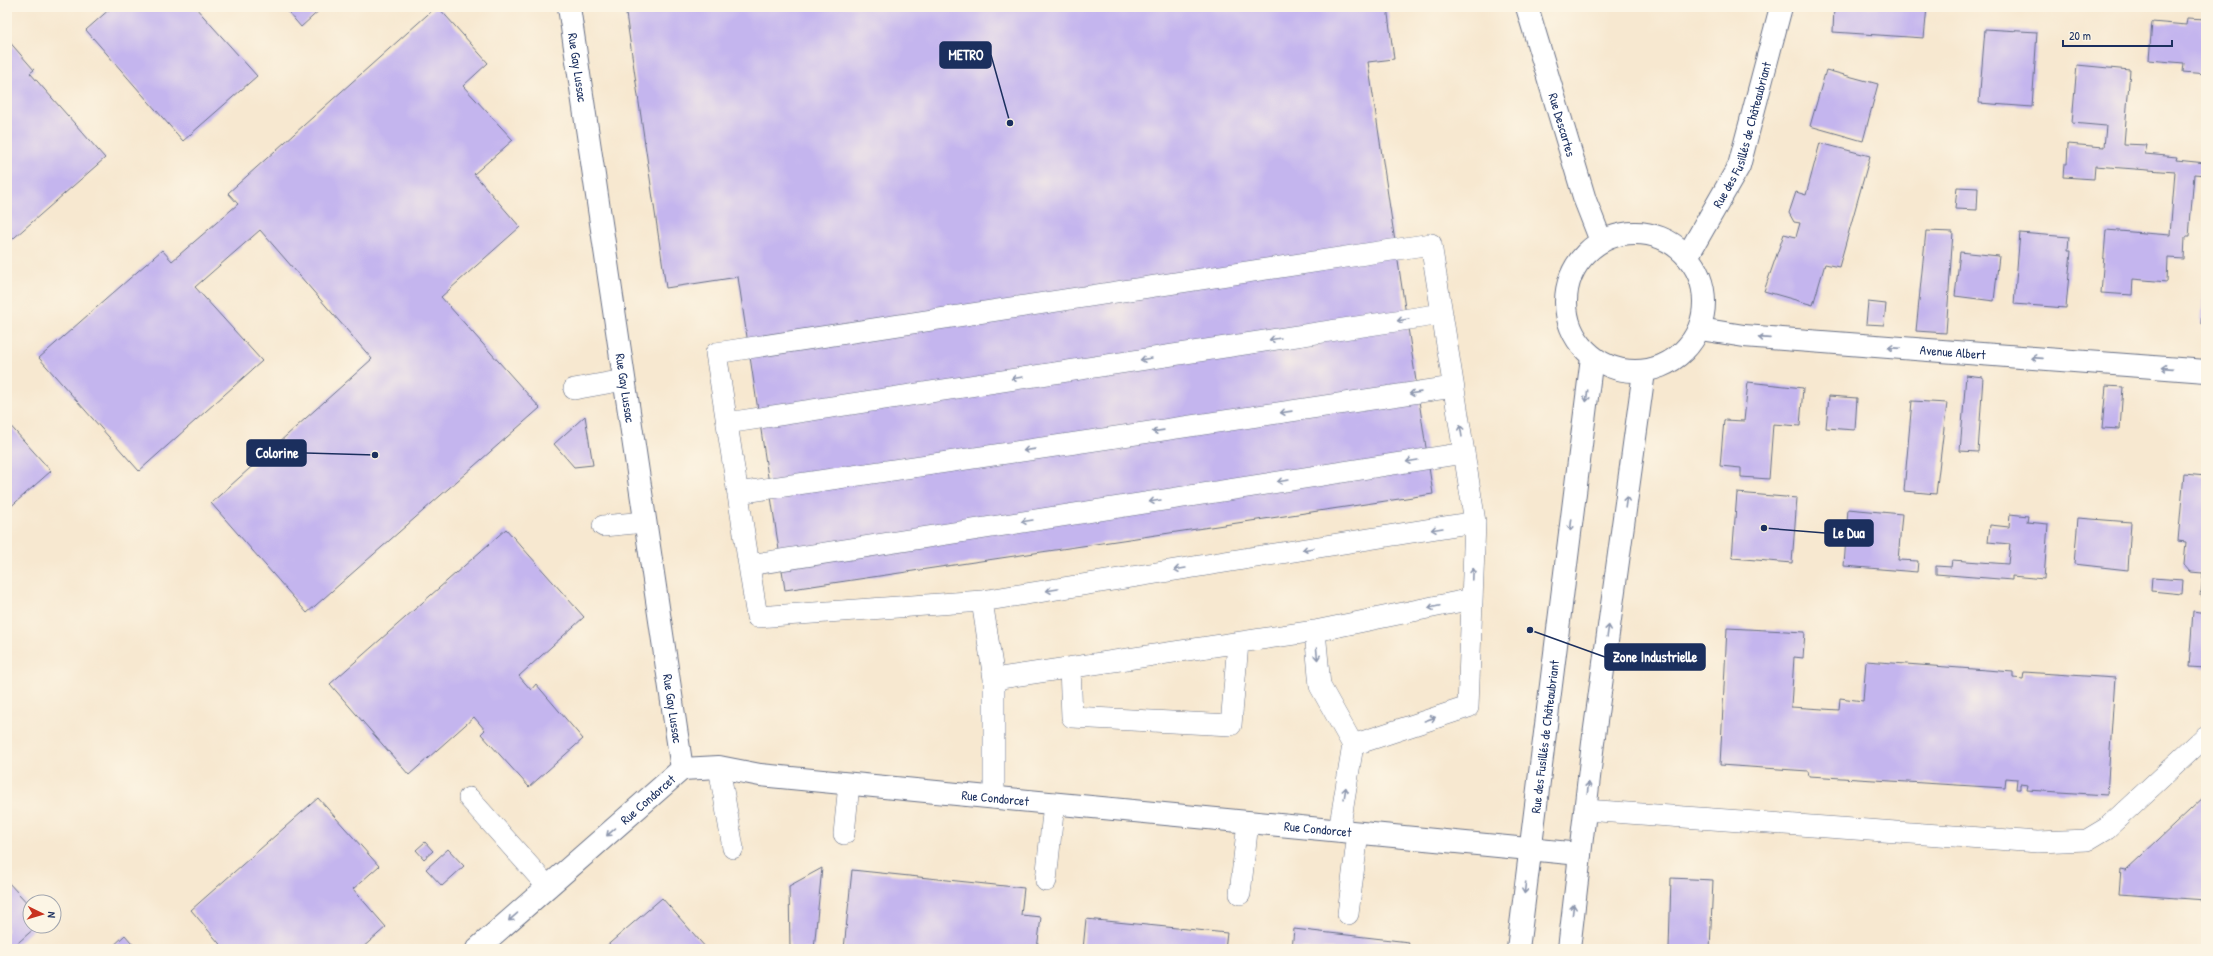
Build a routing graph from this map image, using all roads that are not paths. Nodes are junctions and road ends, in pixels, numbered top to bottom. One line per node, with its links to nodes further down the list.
1 (568, 7): 11 (street, Rue Gay Lussac)
2 (1527, 7): 4 (street, Rue Descartes)
3 (1781, 7): 5 (street, Rue des Fusillés de Châteaubriant)
4 (1601, 241): 5 (street); 8 (street)
5 (1688, 255): 7 (street)
6 (1442, 314): 12 (lane); 14 (lane, one-way to 14); 14 (lane)
7 (1700, 329): 9 (street, Avenue Albert, one-way to 7); 10 (street)
8 (1592, 358): 10 (street); 40 (street, Rue des Fusillés de Châteaubriant, one-way to 40)
9 (2206, 371)
10 (1644, 372): 35 (street, one-way to 10)
11 (624, 380): 13 (lane); 17 (street, Rue Gay Lussac)
12 (1454, 387): 15 (lane, one-way to 12); 16 (lane, one-way to 16)
13 (574, 389)
14 (727, 423): 16 (lane)
15 (1464, 453): 18 (lane); 20 (lane, one-way to 20)
16 (738, 493): 20 (lane)
17 (645, 522): 19 (lane); 30 (street, Rue Gay Lussac)
18 (1475, 522): 21 (lane, one-way to 18); 22 (lane, one-way to 22)
19 (603, 526)
20 (749, 565): 22 (lane)
21 (1472, 599): 23 (lane, one-way to 23); 28 (lane, one-way to 21)
22 (982, 601): 26 (lane)
23 (1315, 631): 24 (lane); 28 (lane, one-way to 28)
24 (1238, 643): 25 (lane); 25 (lane)
25 (1070, 668): 26 (lane)
26 (994, 679): 33 (lane)
27 (2206, 736): 35 (lane)
28 (1352, 745): 37 (lane, one-way to 28)
29 (719, 767): 30 (street, Rue Condorcet); 31 (street, Rue Condorcet); 39 (lane)
30 (682, 769): 43 (street, Rue Condorcet, one-way to 43)
31 (849, 784): 33 (street, Rue Condorcet); 38 (lane)
32 (469, 798): 43 (lane)
33 (994, 798): 34 (street, Rue Condorcet)
34 (1054, 804): 36 (street, Rue Condorcet); 42 (lane)
35 (1585, 810): 41 (street)
36 (1248, 822): 37 (street, Rue Condorcet); 44 (lane)
37 (1348, 832): 40 (street, Rue Condorcet); 45 (lane)
38 (844, 834)
39 (733, 848)
40 (1530, 850): 41 (street, Rue Condorcet); 47 (street, Rue des Fusillés de Châteaubriant, one-way to 47)
41 (1580, 854): 48 (street, one-way to 41)
42 (1046, 881)
43 (548, 887): 46 (street, Rue Condorcet, one-way to 46)
44 (1240, 894)
45 (1348, 914)
46 (477, 949)
47 (1518, 949)
48 (1569, 949)

